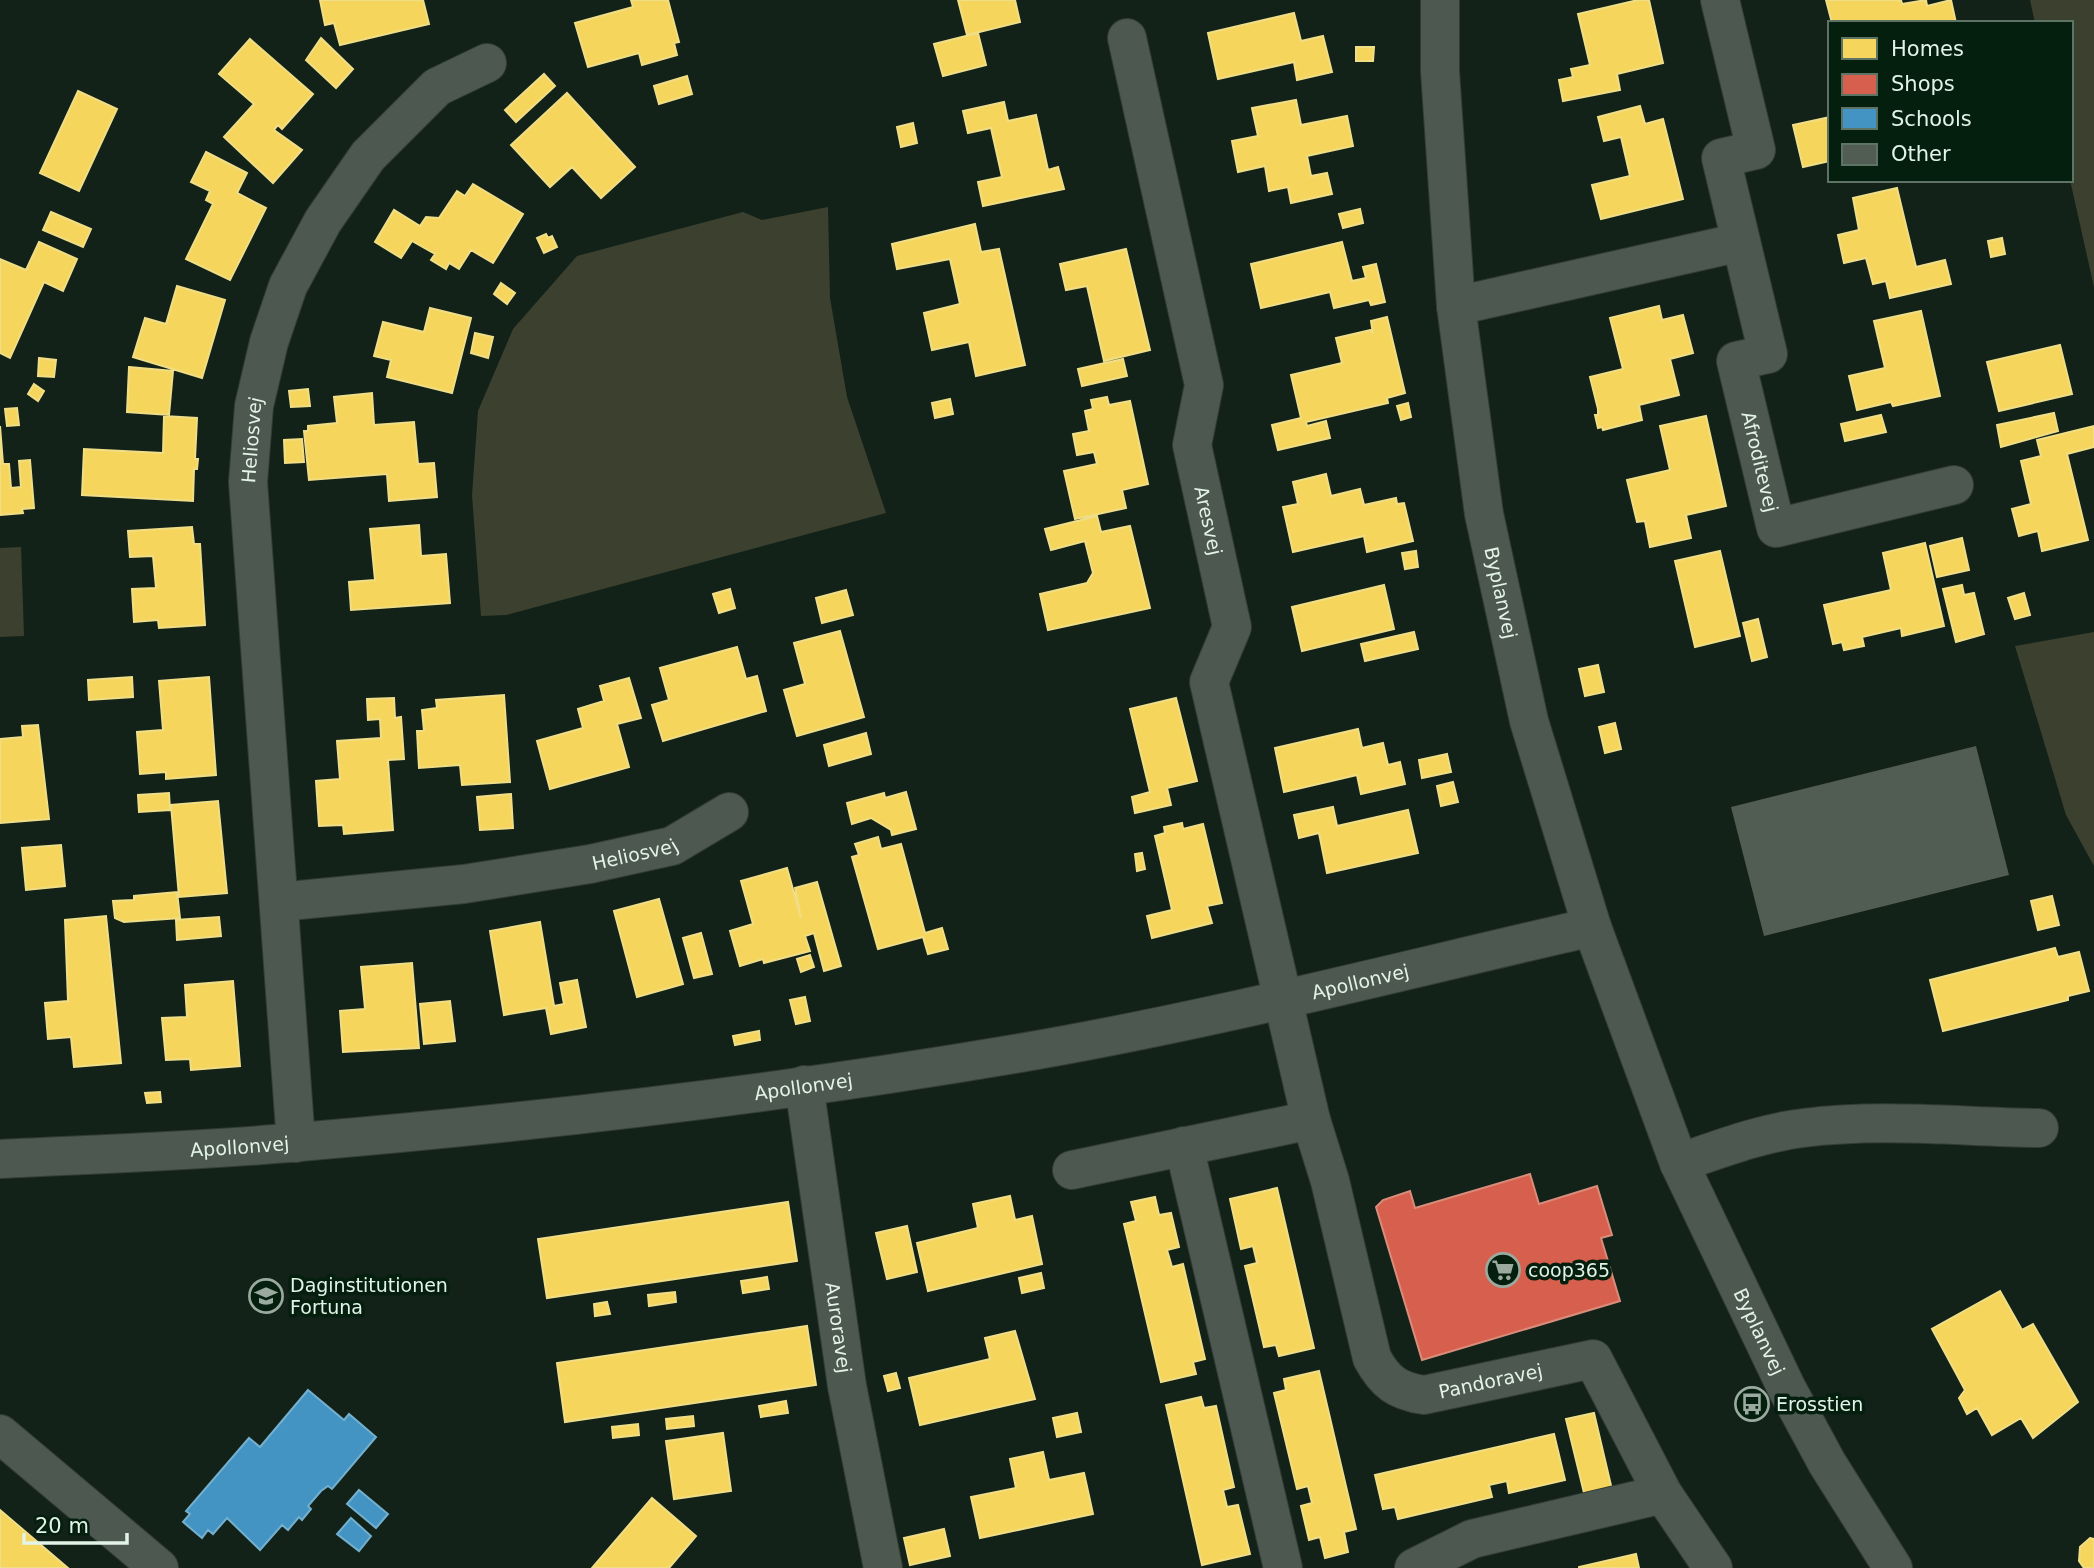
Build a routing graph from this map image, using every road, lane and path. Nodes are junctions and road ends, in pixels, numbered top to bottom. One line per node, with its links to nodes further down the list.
1 (1440, 0): 6 (street, Byplanvej)
2 (1720, 0): 5 (street, Afroditevej)
3 (1126, 38): 11 (street, Aresvej)
4 (487, 63): 9 (street, Heliosvej)
5 (1741, 242): 6 (street); 7 (street, Afroditevej)
6 (1456, 306): 10 (street, Byplanvej)
7 (1954, 485)
8 (729, 812): 9 (street, Heliosvej)
9 (279, 902): 15 (street, Heliosvej)
10 (1592, 927): 11 (street, Apollonvej); 18 (street, Byplanvej)
11 (1283, 998): 12 (street, Apollonvej); 13 (street, Pandoravej)
12 (804, 1085): 15 (street, Apollonvej); 23 (street, Auroravej)
13 (1311, 1120): 16 (street); 21 (street, Pandoravej)
14 (2039, 1128): 18 (street)
15 (296, 1143): 17 (street, Apollonvej)
16 (1184, 1146): 19 (street); 24 (street)
17 (0, 1159)
18 (1679, 1163): 27 (street, Byplanvej)
19 (1072, 1170)
20 (0, 1434): 22 (street)
21 (1663, 1494): 25 (street); 26 (street, Pandoravej)
22 (159, 1568)
23 (883, 1568)
24 (1283, 1568)
25 (1414, 1568)
26 (1713, 1568)
27 (1893, 1568)

